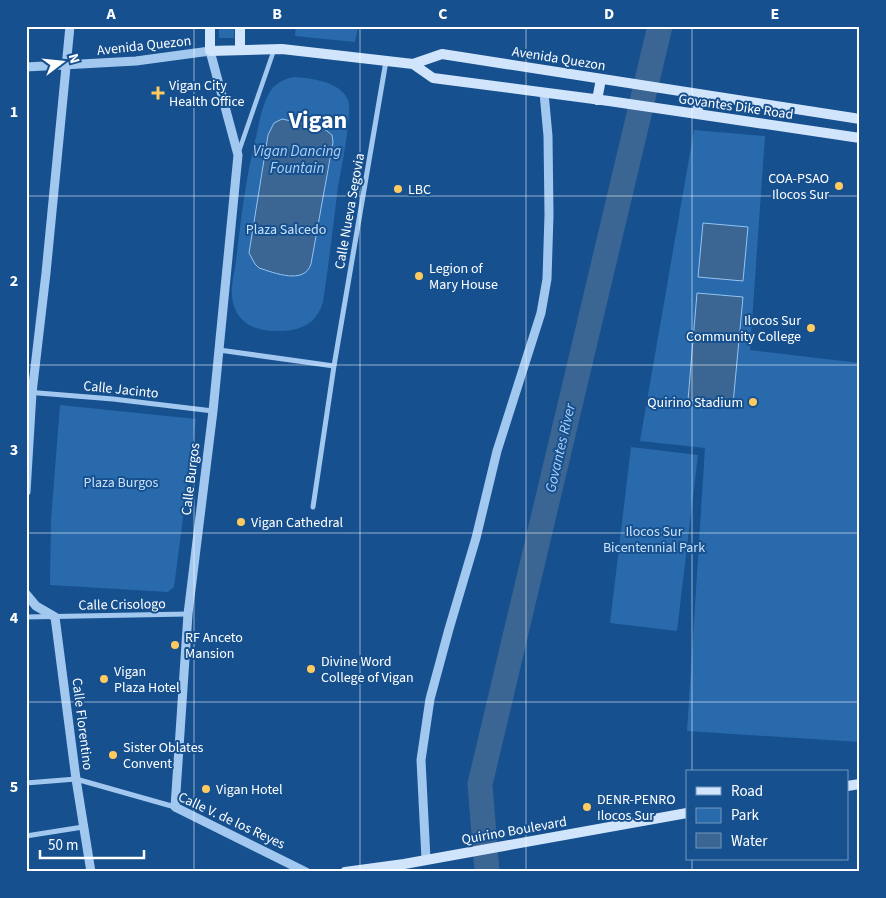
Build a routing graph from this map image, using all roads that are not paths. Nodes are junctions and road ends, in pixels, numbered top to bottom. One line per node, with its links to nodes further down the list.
1 (70, 26): 9 (street)
2 (210, 26): 6 (main road, Calle Burgos)
3 (240, 26): 4 (main road)
4 (240, 50): 5 (main road, Avenida Quezon); 6 (main road, Avenida Quezon)
5 (274, 50): 7 (main road, Avenida Quezon); 20 (street, Calle Burgos)
6 (210, 51): 9 (street, Avenida Quezon); 20 (street, Calle Burgos)
7 (386, 60): 8 (main road, Avenida Quezon); 22 (street, Calle Nueva Segovia)
8 (413, 64): 11 (main road, Avenida Quezon); 13 (main road, Avenida Quezon)
9 (66, 66): 10 (street, Avenida Quezon); 23 (street)
10 (26, 67)
11 (601, 79): 12 (main road, Avenida Quezon); 15 (main road)
12 (612, 81): 14 (main road, Govantes Dike Road)
13 (544, 93): 15 (main road, Avenida Quezon); 38 (street)
14 (700, 95): 17 (main road); 18 (main road, Govantes Dike Road)
15 (596, 100): 16 (main road, Avenida Quezon)
16 (609, 101): 17 (main road, Govantes Dike Road)
17 (697, 114): 19 (main road, Govantes Dike Road)
18 (860, 119)
19 (860, 138)
20 (238, 155): 21 (street, Calle Burgos)
21 (219, 350): 22 (street); 24 (street, Calle Burgos)
22 (334, 366): 27 (street, Calle Nueva Segovia)
23 (29, 393): 24 (street, Calle Jacinto); 25 (street)
24 (212, 411): 29 (street, Calle Burgos)
25 (27, 460): 26 (street)
26 (26, 492)
27 (313, 507)
28 (26, 594): 31 (street)
29 (188, 614): 31 (street, Calle Crisologo); 34 (street, Calle Burgos)
30 (26, 616): 31 (street, Calle Crisologo)
31 (56, 617): 32 (street, Calle Florentino)
32 (76, 779): 33 (street, Calle V. de los Reyes); 34 (street, Calle V. de los Reyes); 36 (street, Calle Florentino)
33 (26, 783)
34 (175, 807): 40 (street, Calle V. de los Reyes)
35 (686, 813): 38 (main road, Quirino Boulevard)
36 (83, 827): 37 (street); 39 (street, Calle Florentino)
37 (26, 836)
38 (426, 860): 41 (main road, Quirino Boulevard)
39 (91, 872)
40 (306, 872)
41 (345, 872)

